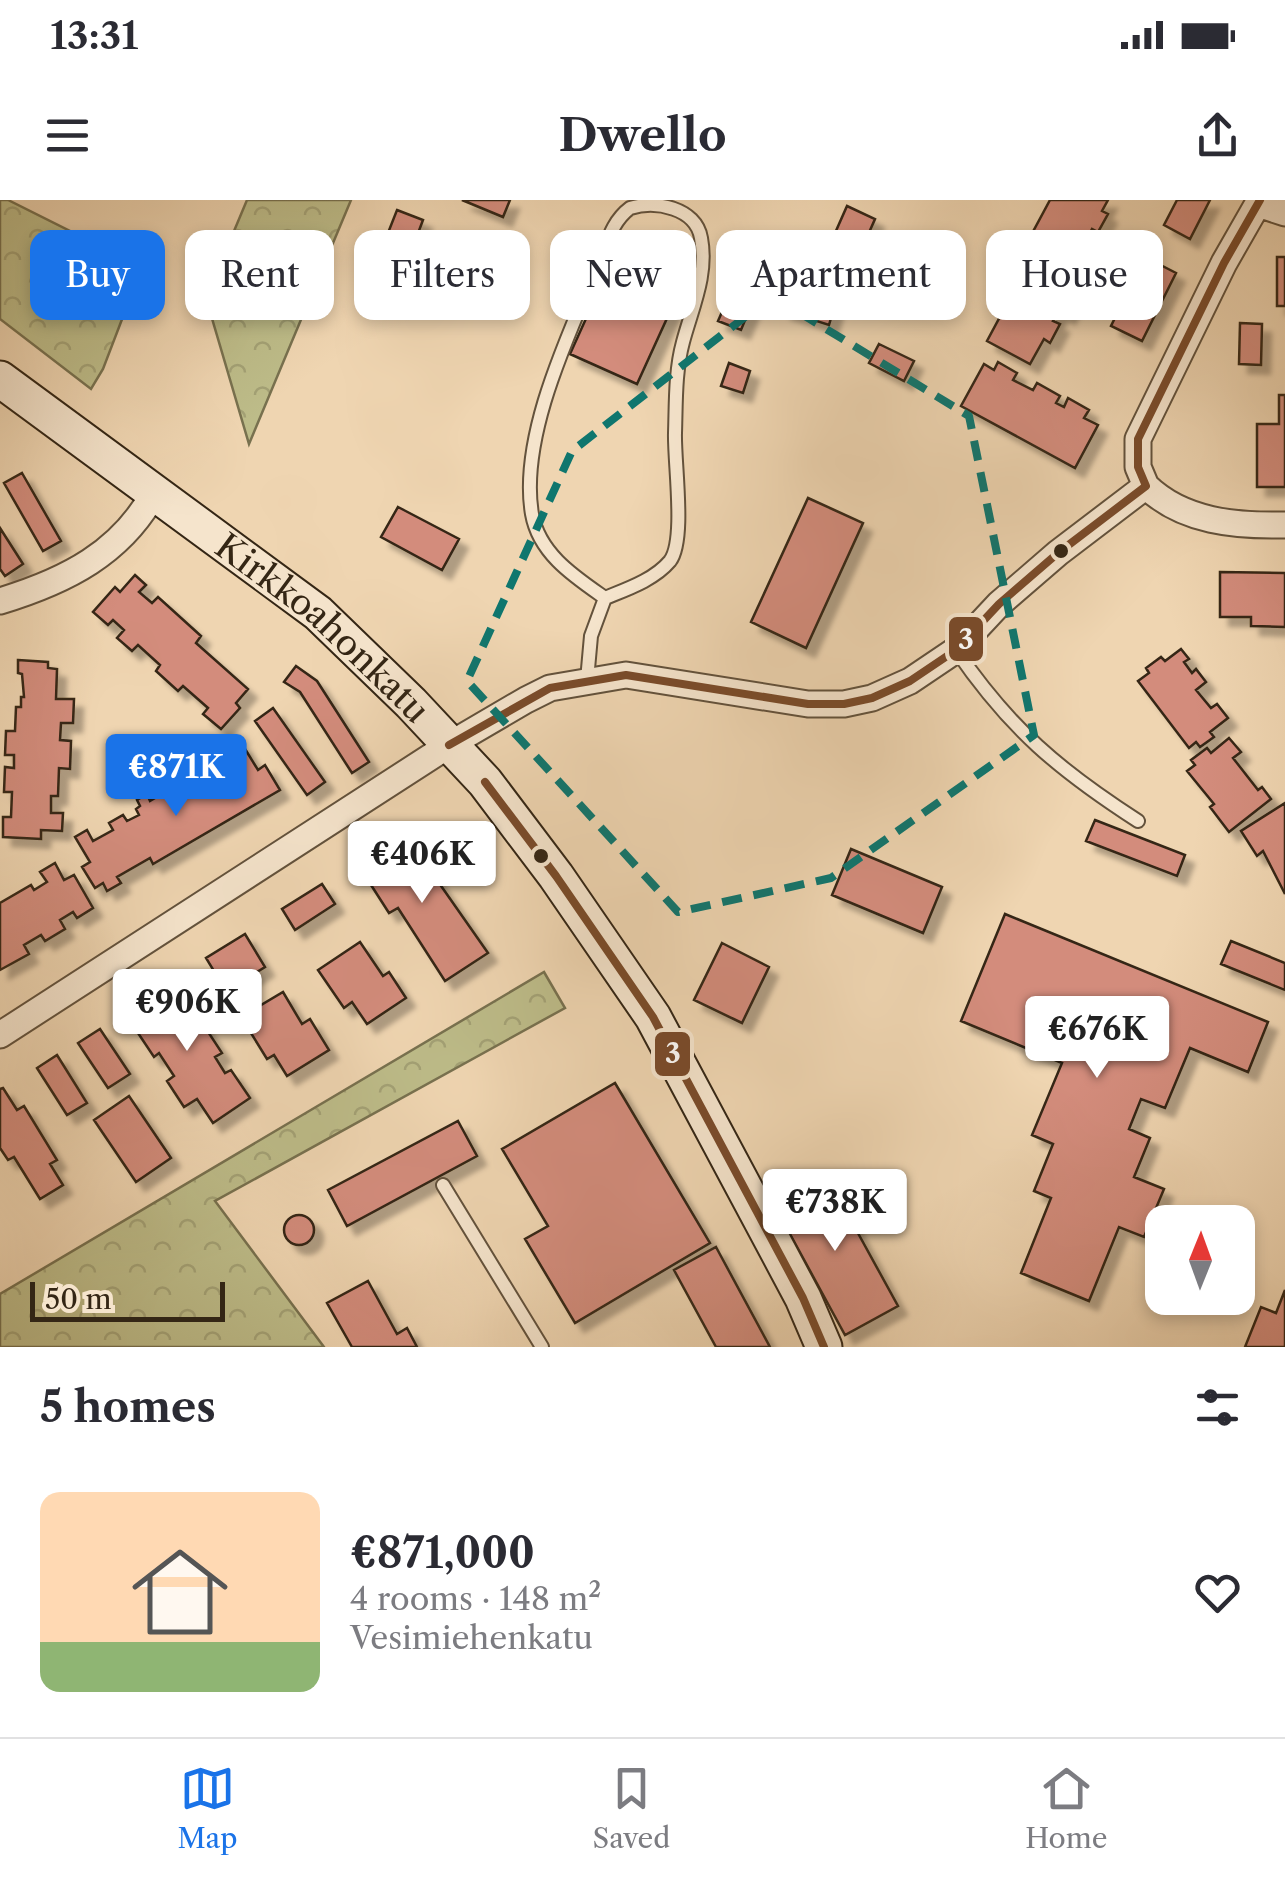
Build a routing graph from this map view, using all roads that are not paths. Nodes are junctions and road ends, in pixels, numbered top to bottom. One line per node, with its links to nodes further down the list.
1 (1259, 202): 2 (street); 4 (street)
2 (1285, 213)
3 (0, 379): 5 (street, Kirkkoahonkatu)
4 (1146, 486): 6 (street); 9 (street)
5 (155, 490): 8 (street); 11 (street, Kirkkoahonkatu)
6 (1285, 526)
7 (604, 598): 7 (lane); 10 (lane)
8 (0, 601)
9 (956, 650): 10 (street); 12 (lane)
10 (587, 680): 11 (street)
11 (449, 745): 13 (street); 16 (street, Kirkkoahonkatu)
12 (1138, 821)
13 (0, 1035)
14 (443, 1184): 15 (lane)
15 (542, 1347)
16 (824, 1347)

